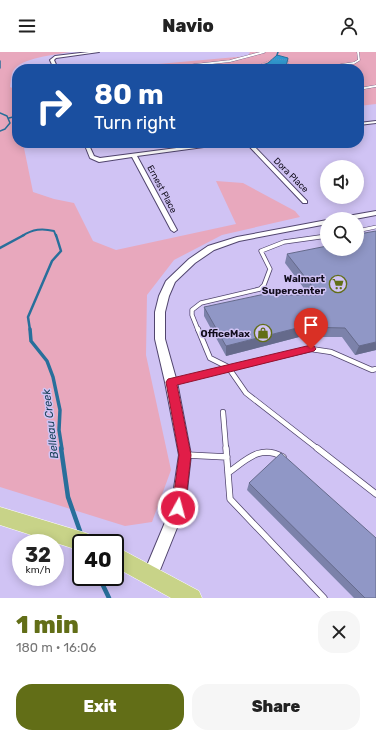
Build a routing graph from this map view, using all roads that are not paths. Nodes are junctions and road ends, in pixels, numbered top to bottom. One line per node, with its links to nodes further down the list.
1 (97, 52): 4 (street)
2 (264, 52): 5 (lane)
3 (358, 52): 6 (lane)
4 (54, 64)
5 (210, 64)
6 (348, 64)
7 (376, 86): 8 (lane)
8 (364, 87)
9 (376, 122): 10 (street)
10 (364, 123)
11 (88, 148): 14 (street)
12 (191, 148): 14 (street)
13 (253, 148): 15 (street, Dora Place)
14 (134, 156): 21 (street, Ernest Place)
15 (305, 202)
16 (376, 213): 17 (street)
17 (364, 215)
18 (320, 223): 25 (street)
19 (376, 227): 20 (lane)
20 (364, 229)
21 (174, 230)
22 (320, 237): 23 (lane)
23 (228, 367): 24 (lane); 25 (lane); 31 (lane)
24 (376, 369)
25 (171, 382): 27 (street)
26 (223, 412): 28 (lane)
27 (185, 455): 28 (lane); 35 (street)
28 (227, 457): 30 (lane)
29 (287, 461): 30 (lane)
30 (228, 473): 37 (lane)
31 (376, 494)
32 (0, 516): 33 (main road)
33 (72, 538)
34 (124, 560): 35 (main road)
35 (145, 571): 36 (main road)
36 (192, 598)
37 (324, 598)

